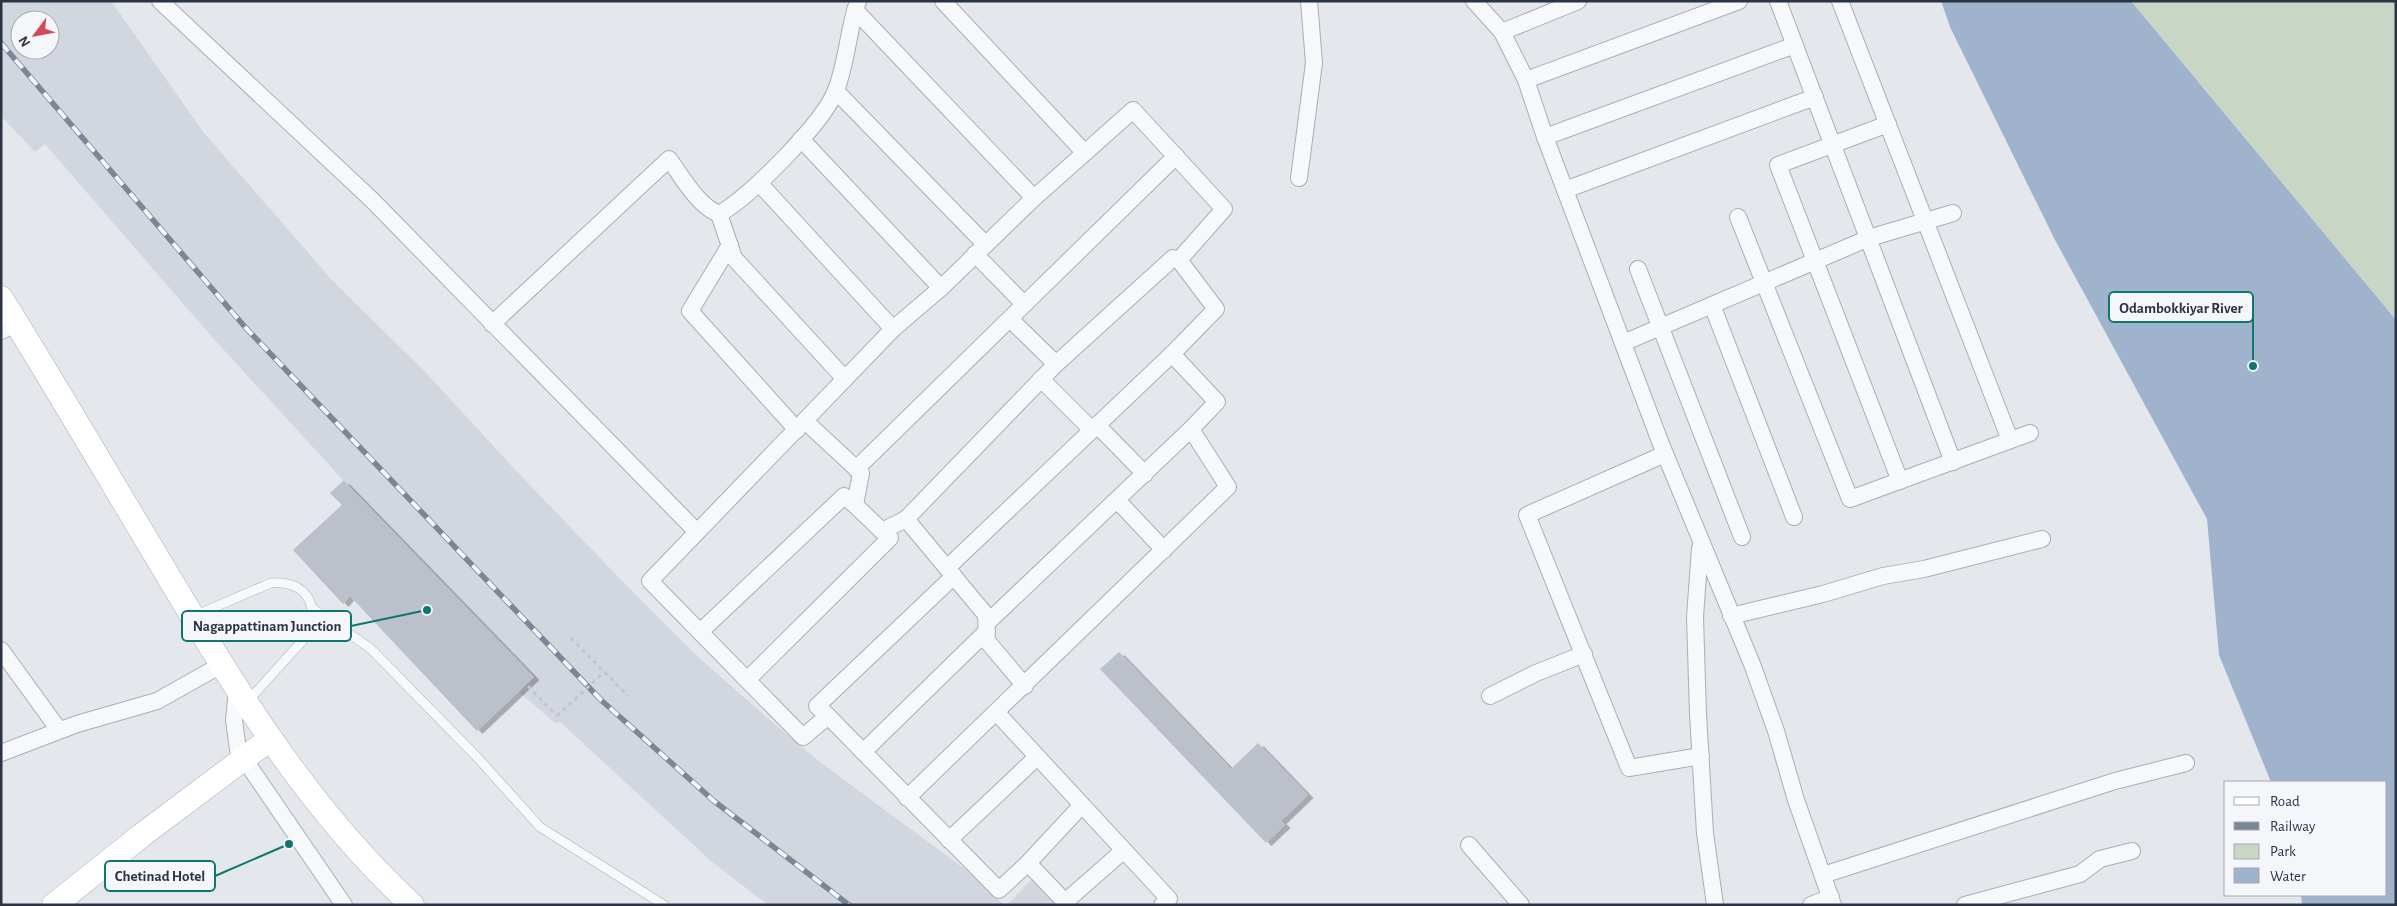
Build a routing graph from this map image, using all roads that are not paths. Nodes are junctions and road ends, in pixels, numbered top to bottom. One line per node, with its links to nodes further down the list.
1 (160, 1): 41 (street)
2 (943, 1): 19 (street)
3 (1309, 1): 21 (street)
4 (1474, 1): 10 (street)
5 (1578, 1): 10 (street)
6 (1739, 1): 12 (street)
7 (1778, 1): 11 (street)
8 (1840, 1): 15 (street)
9 (857, 6): 13 (street); 24 (street)
10 (1502, 32): 12 (street)
11 (1795, 45): 14 (street); 16 (street)
12 (1526, 80): 16 (street)
13 (836, 91): 17 (street); 31 (street)
14 (1815, 97): 18 (street); 23 (street)
15 (1888, 124): 18 (street); 28 (street)
16 (1545, 137): 23 (street)
17 (801, 139): 22 (street); 36 (street)
18 (1833, 145): 29 (street); 33 (street)
19 (1085, 153): 20 (street); 24 (street)
20 (1176, 156): 32 (street); 38 (street)
21 (1299, 178)
22 (760, 184): 26 (street); 44 (street)
23 (1565, 190): 45 (street)
24 (1034, 198): 31 (street)
25 (1953, 213): 28 (street)
26 (719, 214): 30 (street); 41 (street)
27 (1738, 217): 35 (street)
28 (1925, 222): 29 (street); 54 (street)
29 (1869, 238): 33 (street); 56 (street)
30 (730, 245): 48 (street); 50 (street)
31 (980, 249): 36 (street); 38 (street)
32 (1179, 260): 46 (street); 47 (street)
33 (1815, 261): 35 (street); 59 (street)
34 (1638, 268): 43 (street)
35 (1764, 282): 39 (street); 59 (street)
36 (941, 288): 44 (street)
37 (1, 298): 42 (main road)
38 (1024, 304): 40 (street)
39 (1712, 305): 43 (street); 62 (street)
40 (1010, 319): 47 (street); 57 (street)
41 (492, 324): 65 (street)
42 (9, 327): 73 (main road)
43 (1661, 327): 45 (street); 66 (street)
44 (893, 329): 48 (street)
45 (1623, 343): 55 (street)
46 (1172, 354): 51 (street); 52 (street)
47 (1056, 364): 49 (street)
48 (845, 379): 50 (street)
49 (1042, 379): 51 (street); 63 (street)
50 (801, 425): 57 (street); 65 (street)
51 (1094, 428): 58 (street); 70 (street)
52 (1192, 429): 58 (street); 69 (street)
53 (2030, 433): 54 (street)
54 (2010, 440): 56 (street)
55 (1665, 454): 68 (street); 77 (street)
56 (1952, 462): 59 (street)
57 (856, 468): 61 (street)
58 (1145, 474): 60 (street)
59 (1900, 481)
60 (1117, 500): 69 (street); 74 (street)
61 (855, 504): 64 (street); 75 (street)
62 (1794, 517)
63 (906, 519): 64 (street); 70 (street)
64 (882, 531): 79 (street)
65 (697, 532): 75 (street)
66 (1742, 537)
67 (2042, 539): 72 (street)
68 (1701, 542): 72 (street); 89 (street)
69 (1164, 550): 80 (street)
70 (950, 572): 74 (street); 84 (street)
71 (312, 608): 73 (lane); 81 (lane); 106 (lane)
72 (1731, 616): 100 (street)
73 (192, 617): 78 (main road)
74 (987, 627): 80 (street); 87 (street)
75 (700, 632): 79 (street)
76 (1, 650): 85 (street)
77 (1584, 654): 82 (street); 89 (street)
78 (221, 665): 81 (main road); 85 (street)
79 (747, 680): 84 (street)
80 (1025, 686): 83 (street)
81 (241, 696): 86 (main road); 91 (street)
82 (1490, 696)
83 (997, 713): 90 (street); 93 (street)
84 (828, 716): 87 (street)
85 (59, 730): 88 (street)
86 (270, 740): 91 (main road); 105 (main road)
87 (863, 752): 93 (street)
88 (1, 753)
89 (1701, 756): 109 (street)
90 (1037, 757): 94 (street); 95 (street)
91 (244, 759): 103 (main road); 104 (street)
92 (2186, 763): 100 (street)
93 (907, 798): 95 (street)
94 (1082, 805): 97 (street); 99 (street)
95 (949, 840): 99 (street)
96 (1469, 844): 108 (street)
97 (1124, 851): 102 (street); 107 (street)
98 (2132, 851): 111 (street)
99 (1028, 863): 102 (street)
100 (1823, 875): 101 (street)
101 (1832, 901): 110 (street)
102 (1066, 904)
103 (54, 905)
104 (344, 905)
105 (412, 905)
106 (664, 905)
107 (1162, 905)
108 (1521, 905)
109 (1715, 905)
110 (1811, 905)
111 (1965, 905)

